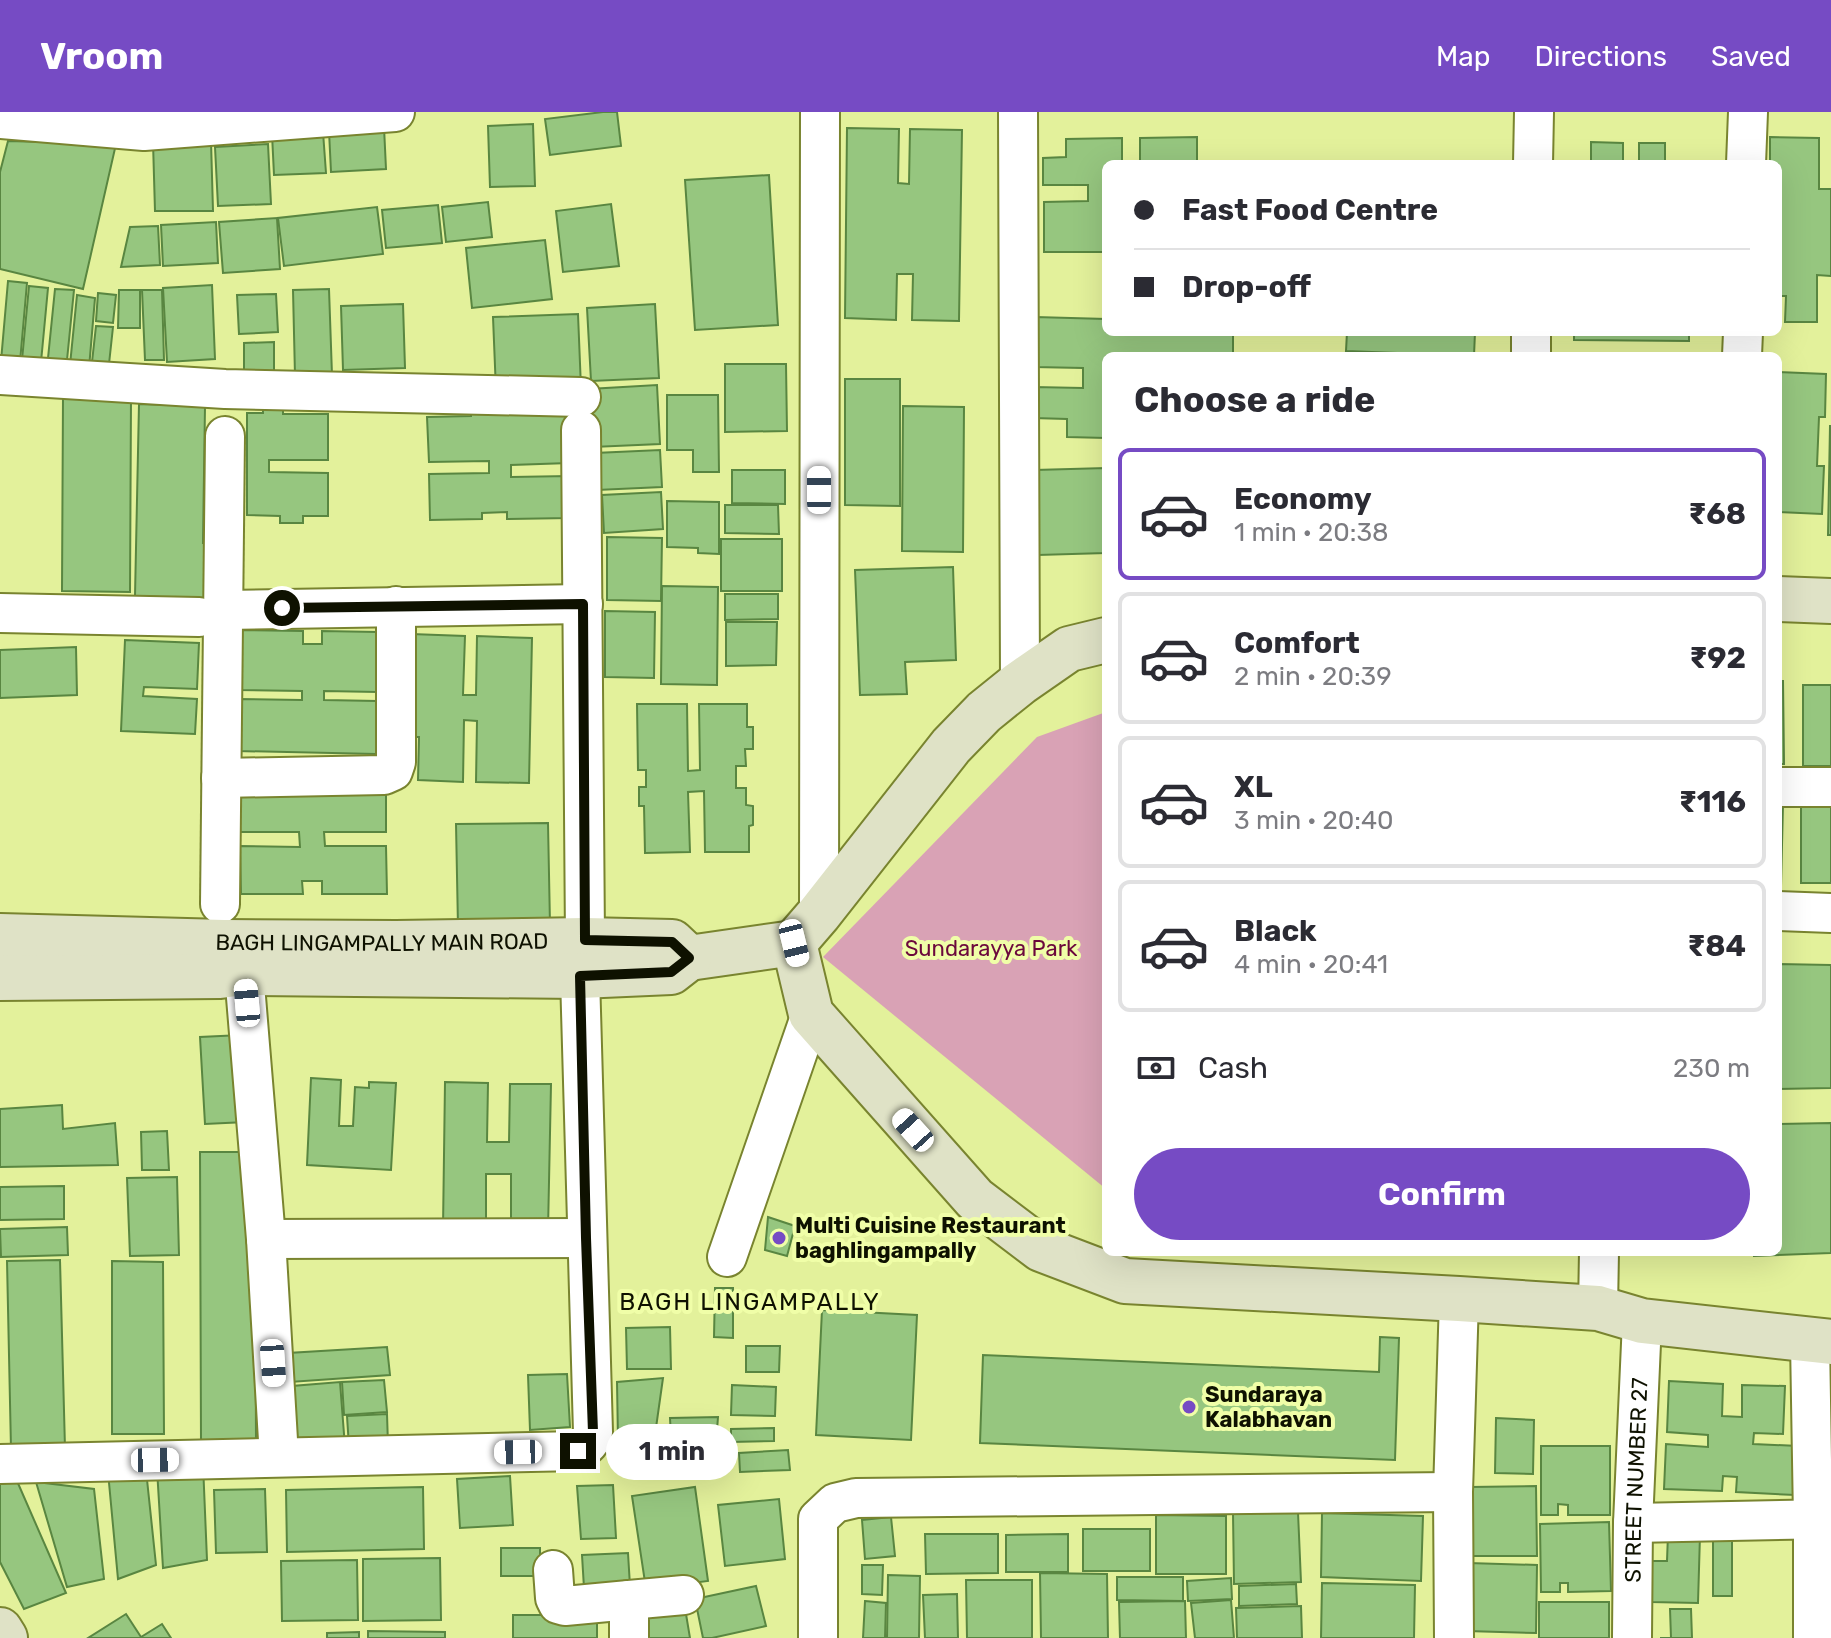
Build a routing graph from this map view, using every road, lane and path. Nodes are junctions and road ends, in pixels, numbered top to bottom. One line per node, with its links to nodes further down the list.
1 (395, 112): 7 (street)
2 (820, 112): 26 (street)
3 (1018, 112): 19 (street)
4 (1534, 112): 8 (street)
5 (1748, 112): 9 (street)
6 (0, 119): 7 (street)
7 (148, 122)
8 (1533, 160)
9 (1746, 160)
10 (0, 375): 14 (street)
11 (225, 436): 17 (street)
12 (1782, 599): 13 (street)
13 (1831, 601)
14 (583, 604): 15 (street); 28 (street)
15 (396, 606): 17 (street); 20 (street)
16 (0, 613): 17 (street)
17 (212, 613): 20 (street)
18 (1102, 641): 19 (street)
19 (1020, 683): 26 (street)
20 (221, 778): 23 (street)
21 (1782, 787): 22 (street)
22 (1831, 787)
23 (220, 904)
24 (1782, 911): 25 (street)
25 (1831, 913)
26 (806, 928): 28 (street, BAGH LINGAMPALLY MAIN ROAD); 31 (street)
27 (0, 936): 28 (street, BAGH LINGAMPALLY MAIN ROAD)
28 (583, 958): 29 (street, BAGH LINGAMPALLY MAIN ROAD); 32 (street)
29 (244, 973): 30 (street, BAGH LINGAMPALLY MAIN ROAD); 33 (street)
30 (0, 978)
31 (811, 1014): 35 (street); 36 (street)
32 (586, 1238): 33 (street); 40 (street)
33 (266, 1239): 40 (street)
34 (1599, 1256): 37 (street)
35 (727, 1257)
36 (1459, 1299): 37 (street); 42 (street)
37 (1598, 1308): 38 (street); 39 (street)
38 (1642, 1321): 39 (street); 44 (street, STREET NUMBER 27)
39 (1824, 1333): 43 (street)
40 (279, 1457): 41 (street)
41 (0, 1464)
42 (1453, 1492): 51 (street); 52 (street)
43 (1822, 1519): 44 (street); 54 (street)
44 (1633, 1523): 53 (street, STREET NUMBER 27)
45 (553, 1570): 47 (street)
46 (684, 1595): 47 (street)
47 (629, 1600): 50 (street)
48 (0, 1630): 49 (street)
49 (5, 1638)
50 (629, 1638)
51 (818, 1638)
52 (1454, 1638)
53 (1632, 1638)
54 (1813, 1638)

